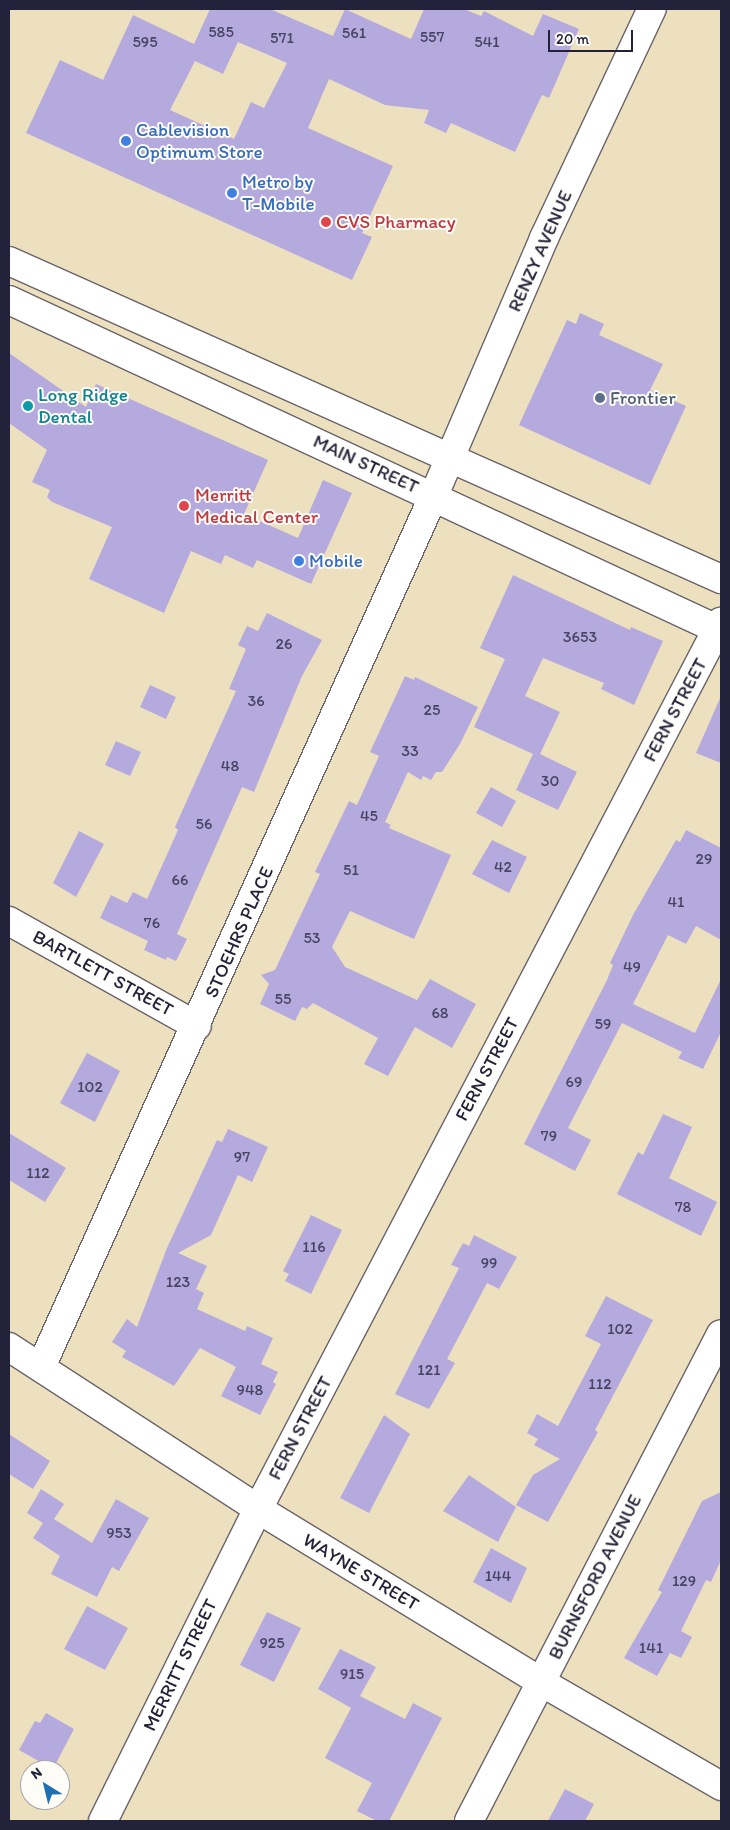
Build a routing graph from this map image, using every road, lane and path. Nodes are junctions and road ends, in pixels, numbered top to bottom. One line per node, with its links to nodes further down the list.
1 (652, 9): 4 (street, RENZY AVENUE)
2 (12, 267): 4 (street, MAIN STREET)
3 (9, 300): 5 (street, MAIN STREET)
4 (450, 458): 5 (street, RENZY AVENUE); 6 (street, MAIN STREET)
5 (434, 495): 7 (street, MAIN STREET); 9 (street, STOEHRS PLACE)
6 (721, 579)
7 (720, 628): 13 (street, FERN STREET)
8 (9, 921): 9 (street, BARTLETT STREET)
9 (197, 1026): 12 (street, STOEHRS PLACE)
10 (721, 1334): 14 (street, BURNSFORD AVENUE)
11 (9, 1347): 12 (street, WAYNE STREET)
12 (41, 1367): 13 (street, WAYNE STREET)
13 (258, 1509): 14 (street, WAYNE STREET); 16 (street, MERRITT STREET)
14 (541, 1682): 15 (street, WAYNE STREET); 17 (street, BURNSFORD AVENUE)
15 (721, 1786)
16 (103, 1821)
17 (469, 1821)

